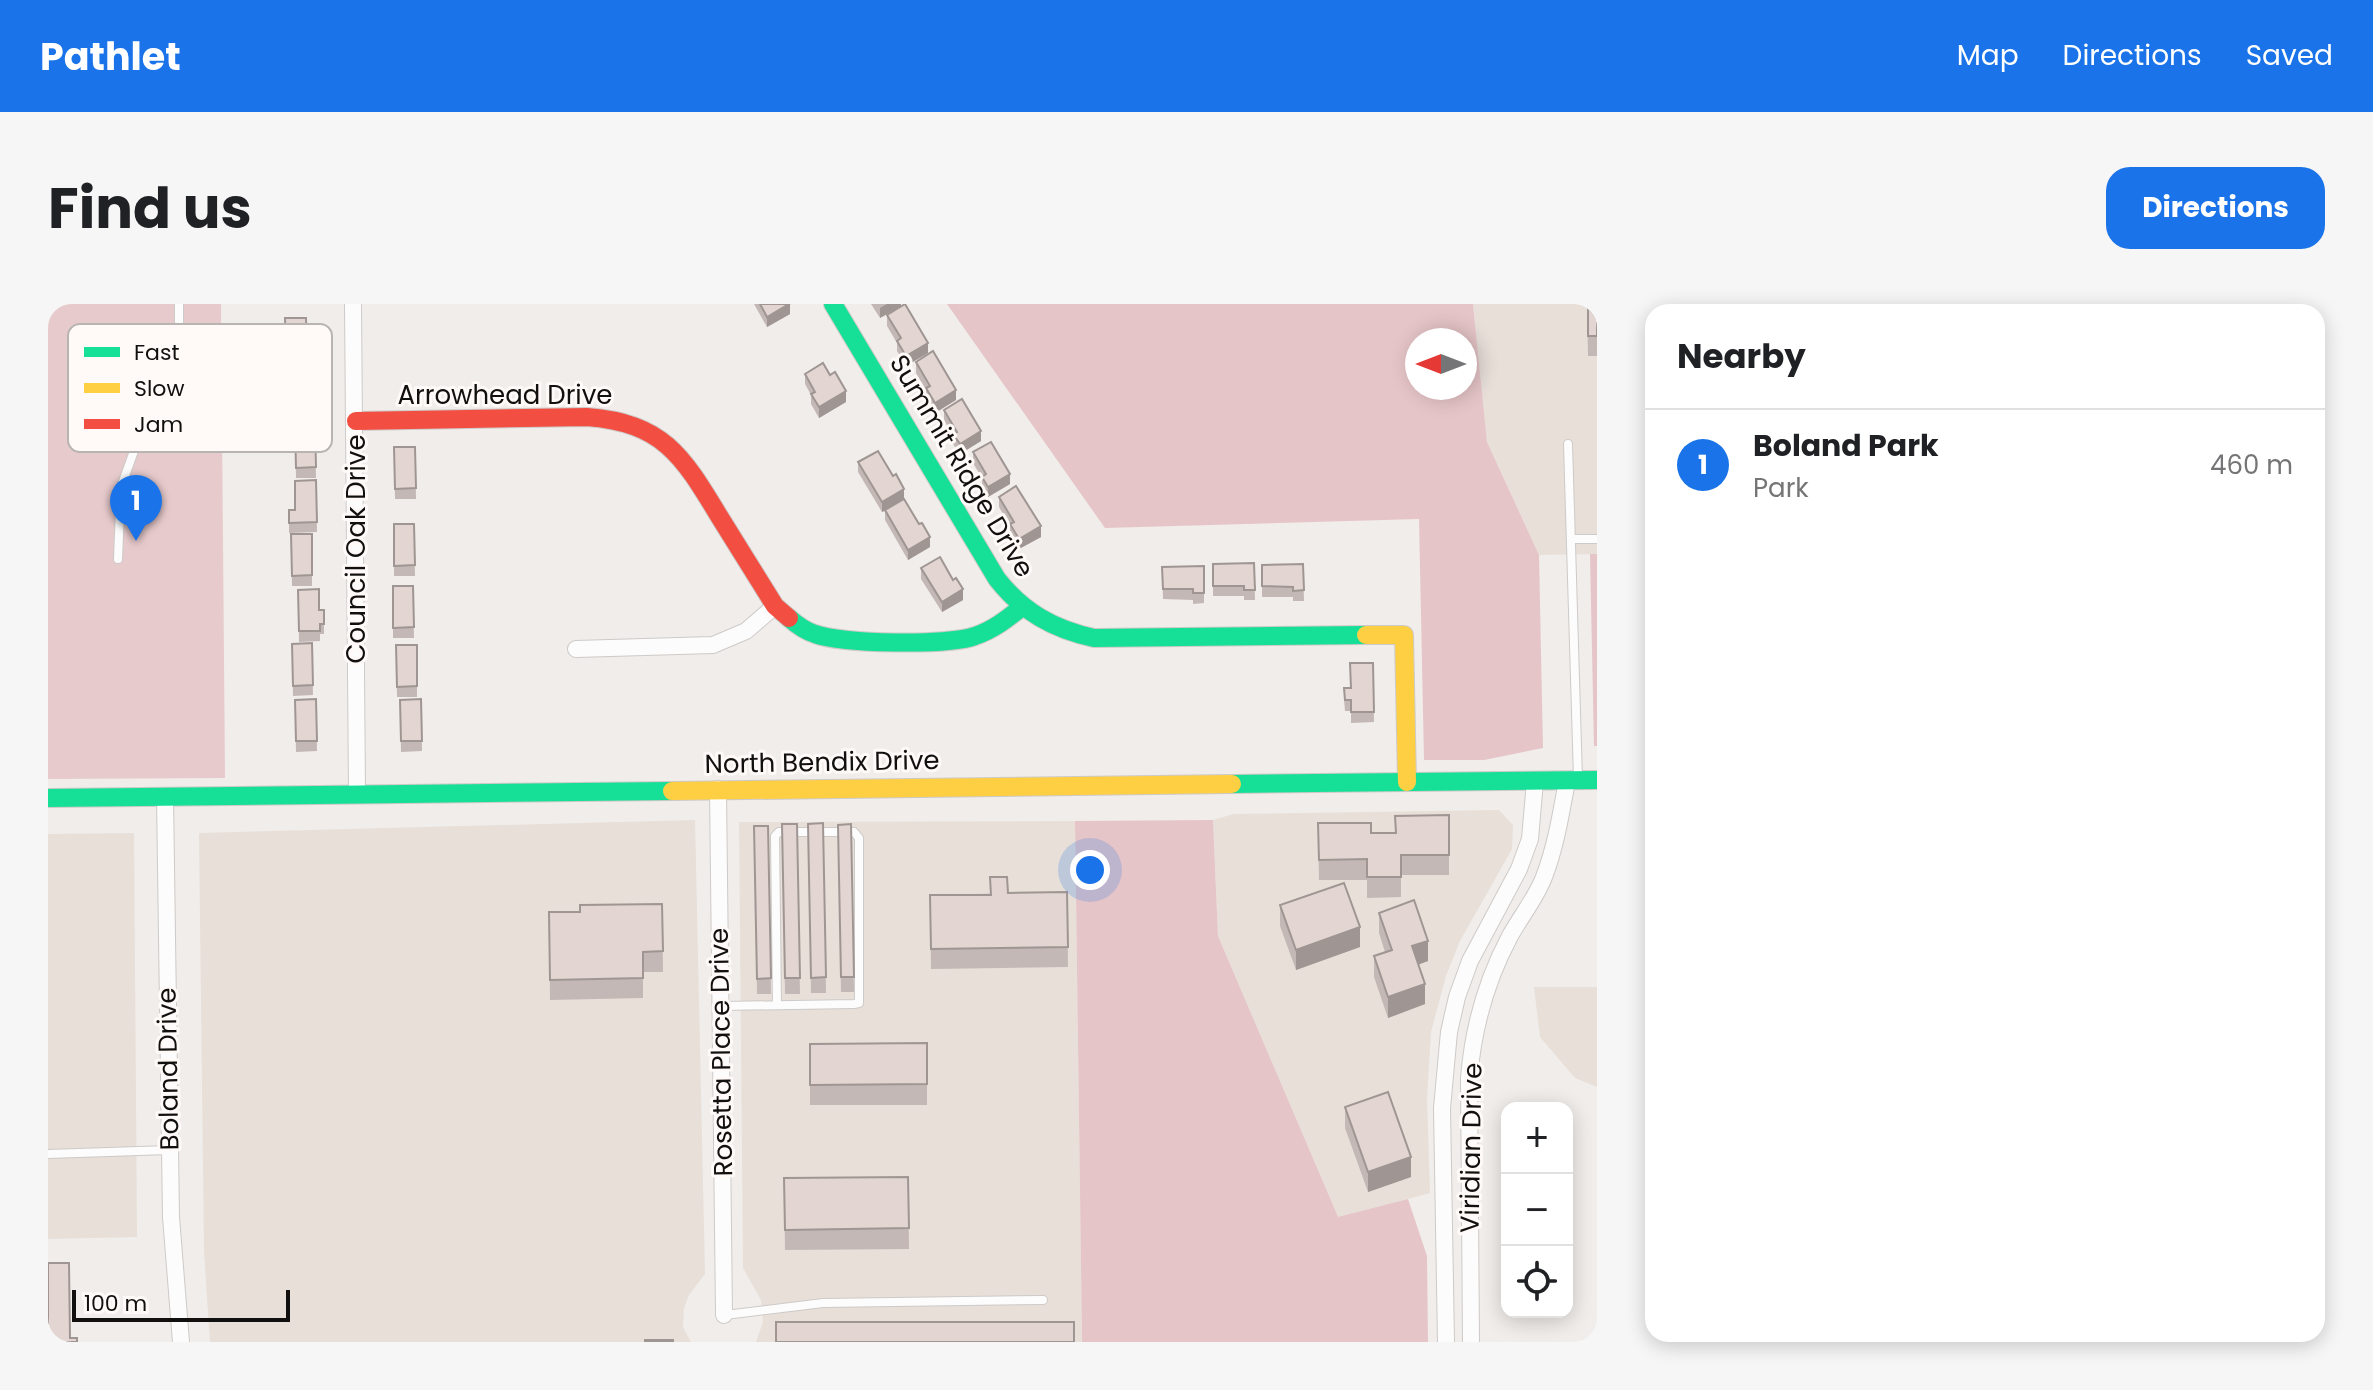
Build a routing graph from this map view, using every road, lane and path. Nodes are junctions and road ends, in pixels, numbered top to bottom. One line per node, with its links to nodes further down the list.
1 (353, 304): 3 (street, Council Oak Drive)
2 (833, 304): 10 (street, Summit Ridge Drive)
3 (356, 421): 9 (street, Arrowhead Drive); 16 (street, Council Oak Drive)
4 (1568, 444): 6 (lane)
5 (134, 452): 8 (lane)
6 (1571, 539): 7 (lane); 12 (lane)
7 (1597, 539)
8 (118, 559)
9 (775, 606): 10 (street, Arrowhead Drive); 11 (street)
10 (1022, 607): 14 (street, Summit Ridge Drive)
11 (576, 649)
12 (1581, 780): 13 (street, North Bendix Drive); 20 (street, Viridian Drive)
13 (1535, 781): 14 (street, North Bendix Drive); 19 (street, Viridian Drive)
14 (1407, 782): 15 (street, North Bendix Drive)
15 (718, 789): 16 (street, North Bendix Drive); 22 (street, Rosetta Place Drive)
16 (357, 793): 17 (street, North Bendix Drive)
17 (165, 796): 18 (street, North Bendix Drive); 25 (street, Boland Drive)
18 (48, 798)
19 (1488, 926): 20 (lane); 23 (street, Viridian Drive)
20 (1509, 939): 24 (street, Viridian Drive)
21 (777, 1005): 21 (lane); 22 (lane)
22 (720, 1006): 28 (street, Rosetta Place Drive)
23 (1447, 1056): 24 (lane); 30 (street, Viridian Drive)
24 (1471, 1058): 31 (street, Viridian Drive)
25 (169, 1150): 26 (lane); 29 (street, Boland Drive)
26 (48, 1154)
27 (1043, 1300): 28 (lane)
28 (724, 1315)
29 (181, 1342)
30 (1446, 1342)
31 (1471, 1342)

